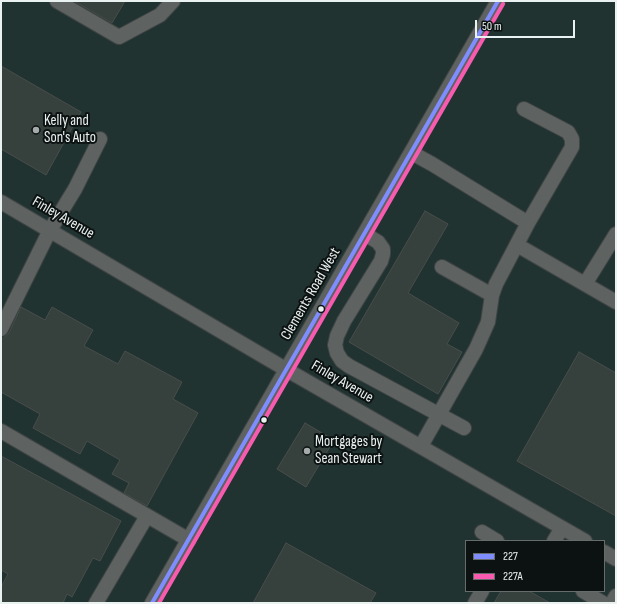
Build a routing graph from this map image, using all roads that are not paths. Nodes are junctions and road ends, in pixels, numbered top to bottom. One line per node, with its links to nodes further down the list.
1 (57, 1): 2 (street)
2 (173, 1)
3 (498, 1): 6 (street, Clements Road West)
4 (524, 109): 8 (street)
5 (100, 140): 9 (street)
6 (412, 153): 8 (street); 10 (street, Clements Road West)
7 (1, 202): 9 (street, Finley Avenue)
8 (528, 223): 12 (street)
9 (50, 230): 17 (street); 18 (street, Finley Avenue)
10 (365, 234): 18 (street, Clements Road West); 19 (street)
11 (616, 234): 14 (street)
12 (517, 245): 14 (street); 15 (street)
13 (442, 267): 15 (street)
14 (585, 284): 16 (street)
15 (492, 295): 19 (street)
16 (616, 302)
17 (1, 328)
18 (287, 370): 22 (street, Finley Avenue); 26 (street, Clements Road West)
19 (439, 414): 20 (street); 22 (street)
20 (464, 428)
21 (1, 431): 23 (street)
22 (421, 446): 24 (street, Finley Avenue)
23 (147, 516): 26 (street); 35 (street)
24 (562, 528): 28 (street); 29 (street, Finley Avenue)
25 (482, 532): 27 (street)
26 (189, 540): 36 (street, Clements Road West)
27 (495, 540)
28 (555, 540)
29 (583, 540)
30 (605, 553): 31 (street)
31 (616, 559)
32 (481, 592): 37 (street)
33 (585, 592): 38 (street)
34 (616, 596): 39 (street)
35 (96, 603)
36 (152, 603)
37 (475, 603)
38 (603, 603)
39 (612, 603)

